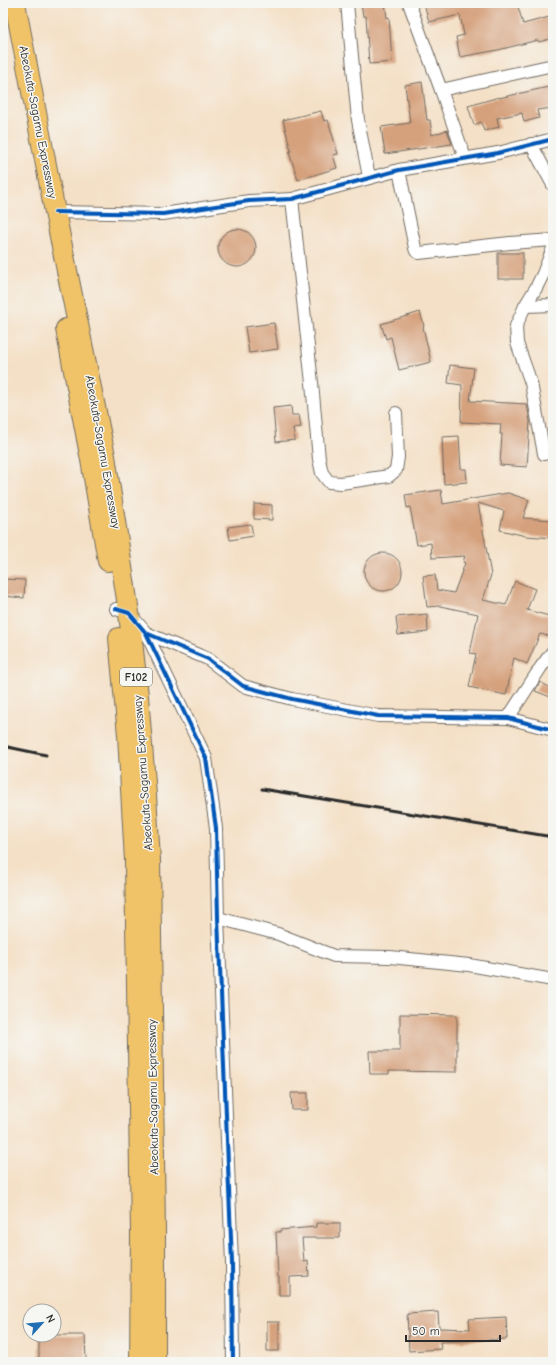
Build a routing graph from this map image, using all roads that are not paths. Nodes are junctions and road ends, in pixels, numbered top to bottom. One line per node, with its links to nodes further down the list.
1 (3, 3): 21 (highway, Abeokuta-Sagamu Expressway / F102)
2 (15, 3): 14 (highway, Abeokuta-Sagamu Expressway / F102)
3 (348, 3): 11 (street)
4 (409, 3): 6 (street)
5 (553, 65): 6 (street)
6 (441, 90): 9 (street)
7 (553, 139): 8 (street)
8 (531, 144): 9 (street); 12 (street)
9 (465, 158): 10 (street)
10 (399, 170): 11 (street); 15 (street)
11 (369, 177): 13 (street)
12 (553, 184)
13 (292, 198): 14 (street); 19 (street)
14 (55, 212): 21 (highway, Abeokuta-Sagamu Expressway / F102)
15 (553, 240)
16 (553, 248): 18 (street)
17 (553, 305): 18 (street)
18 (525, 306): 20 (street)
19 (396, 413)
20 (544, 454)
21 (123, 611): 22 (street); 28 (highway, Abeokuta-Sagamu Expressway / F102); 29 (highway, Abeokuta-Sagamu Expressway / F102)
22 (146, 633): 24 (street); 26 (street)
23 (553, 651): 24 (street)
24 (508, 718): 25 (street)
25 (553, 730)
26 (218, 918): 27 (street); 30 (street)
27 (553, 980)
28 (140, 1362)
29 (155, 1362)
30 (233, 1362)

